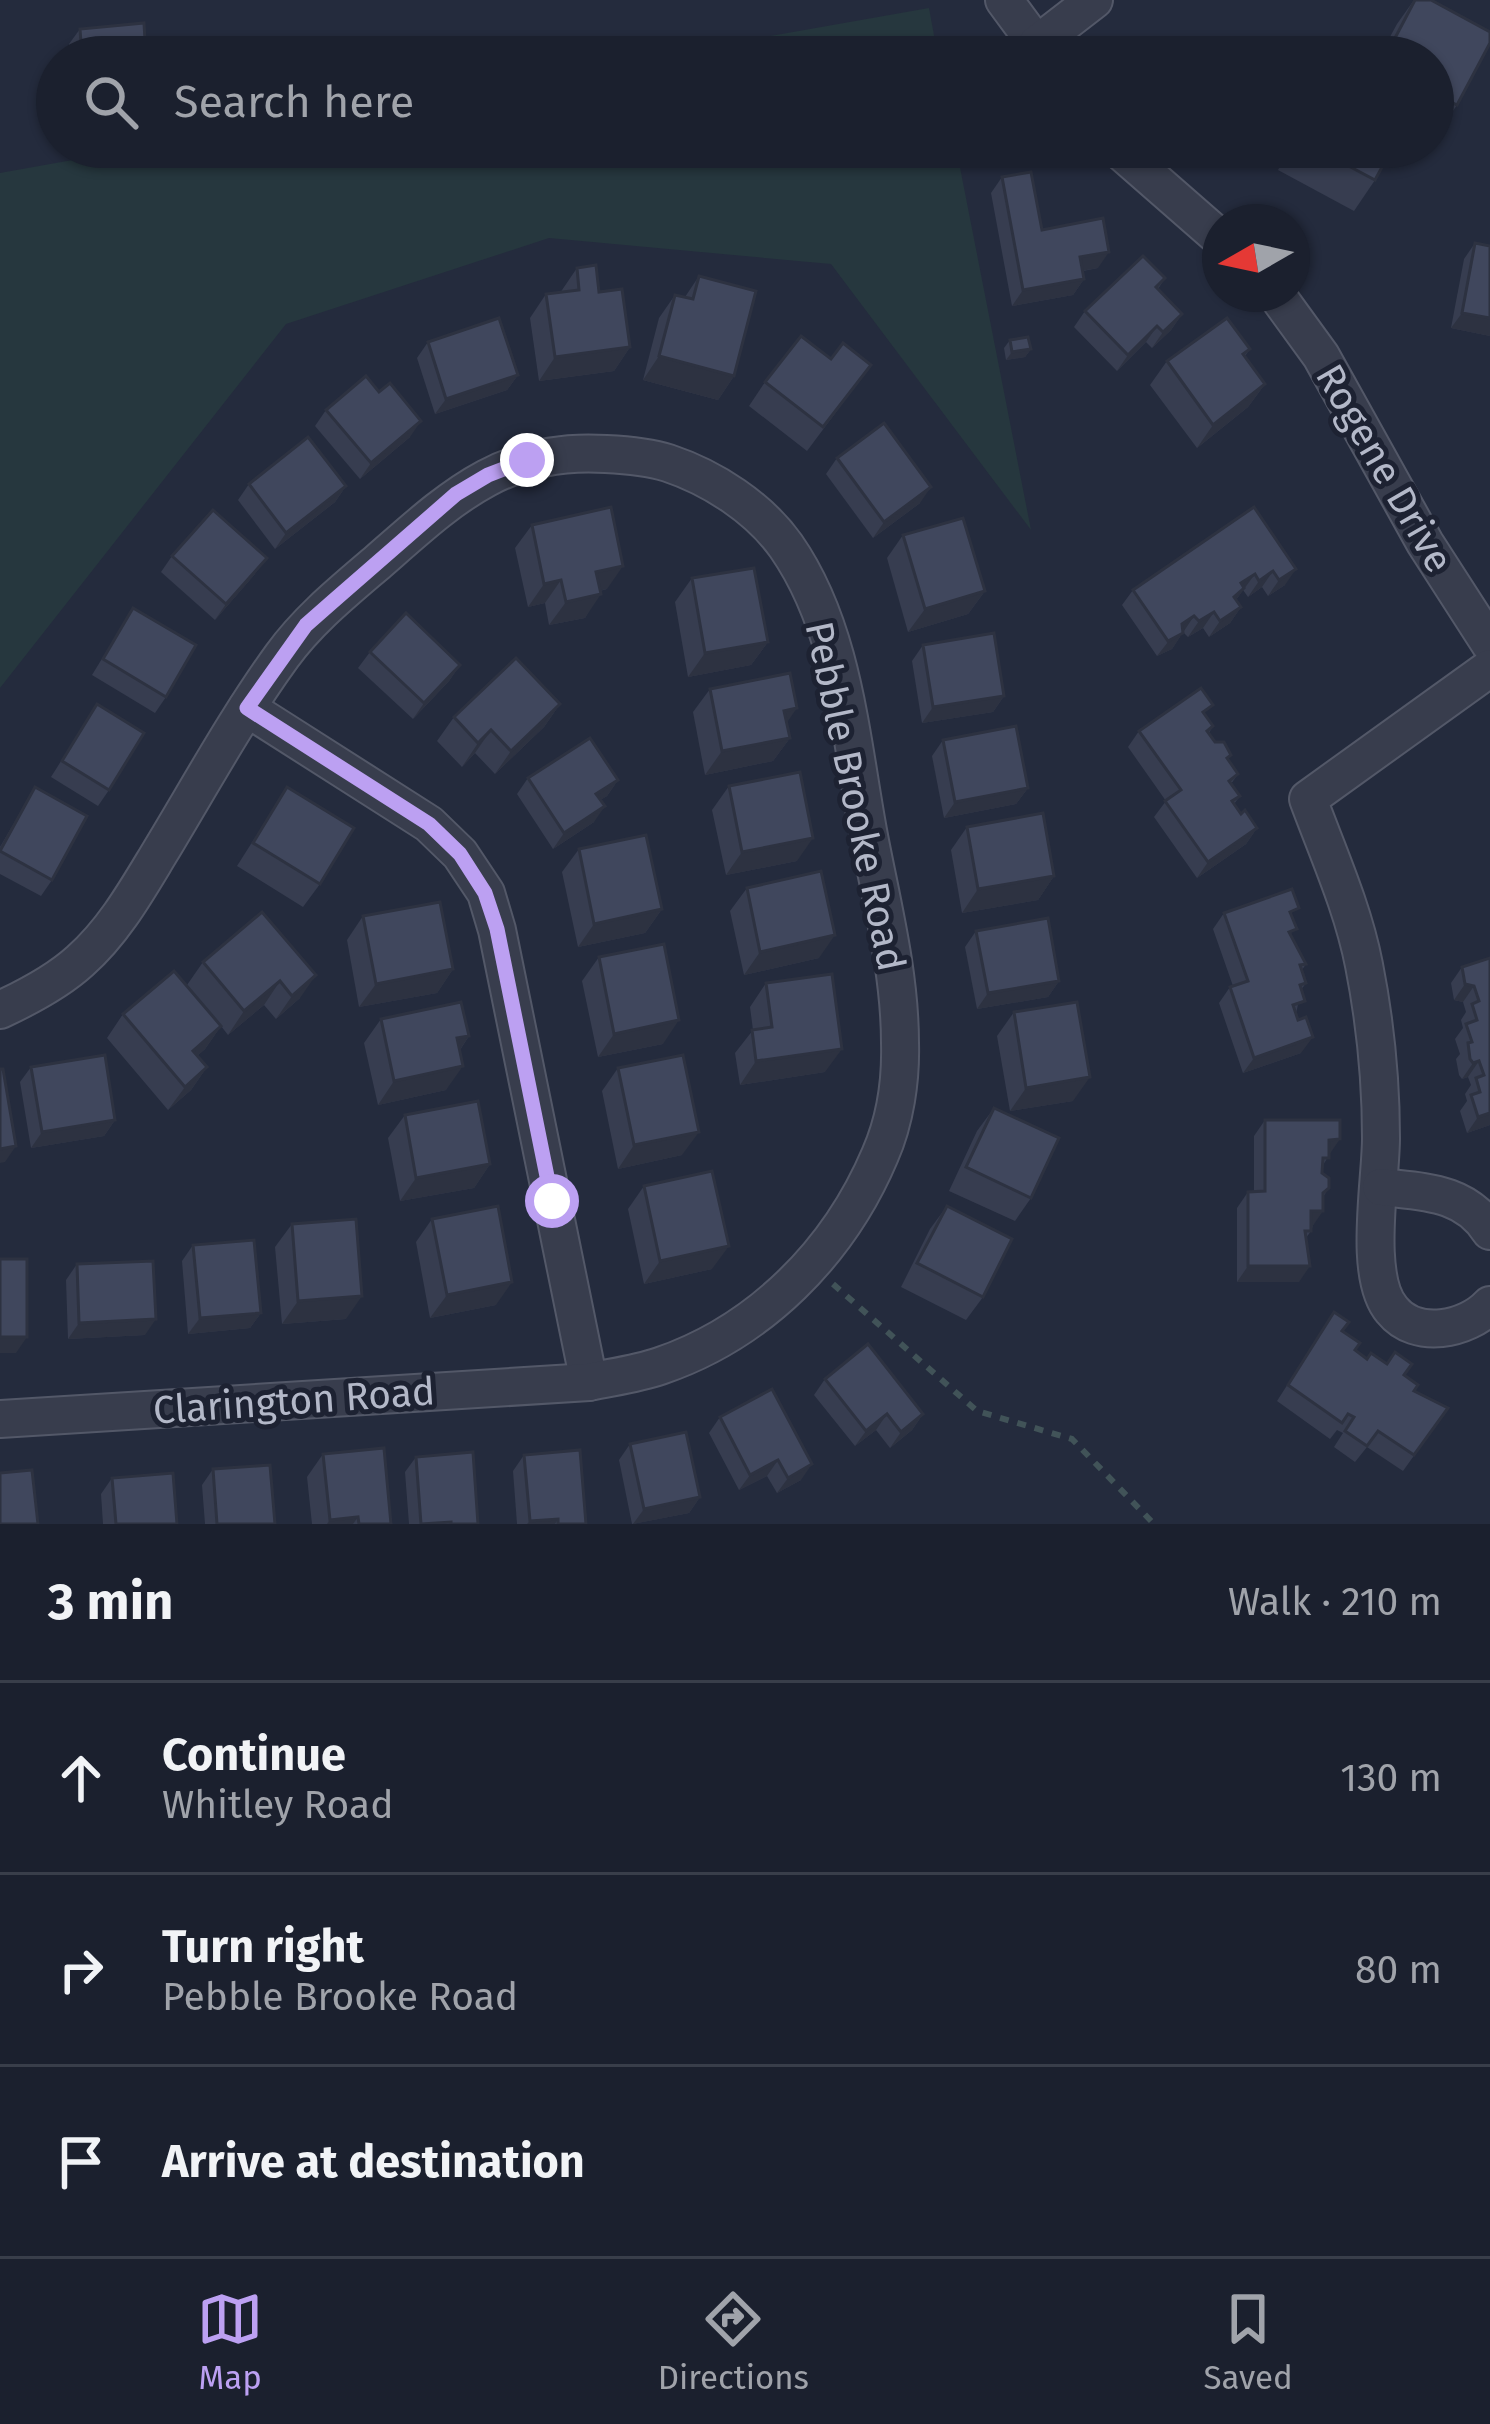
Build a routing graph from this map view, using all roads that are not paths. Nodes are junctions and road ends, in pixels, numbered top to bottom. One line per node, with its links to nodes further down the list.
1 (1004, 0): 3 (street)
2 (1094, 0): 4 (street)
3 (1030, 36)
4 (1057, 36)
5 (1140, 168): 6 (street)
6 (1202, 222)
7 (1289, 312): 8 (street, Rogene Drive)
8 (1490, 644)
9 (1490, 668): 12 (street)
10 (247, 708): 11 (street, Pebble Brooke Road); 15 (street); 15 (street, Pebble Brooke Road)
11 (0, 1010)
12 (1381, 1187): 13 (street); 14 (street)
13 (1490, 1231)
14 (1490, 1305)
15 (589, 1382): 16 (street, Clarington Road)
16 (0, 1419)

